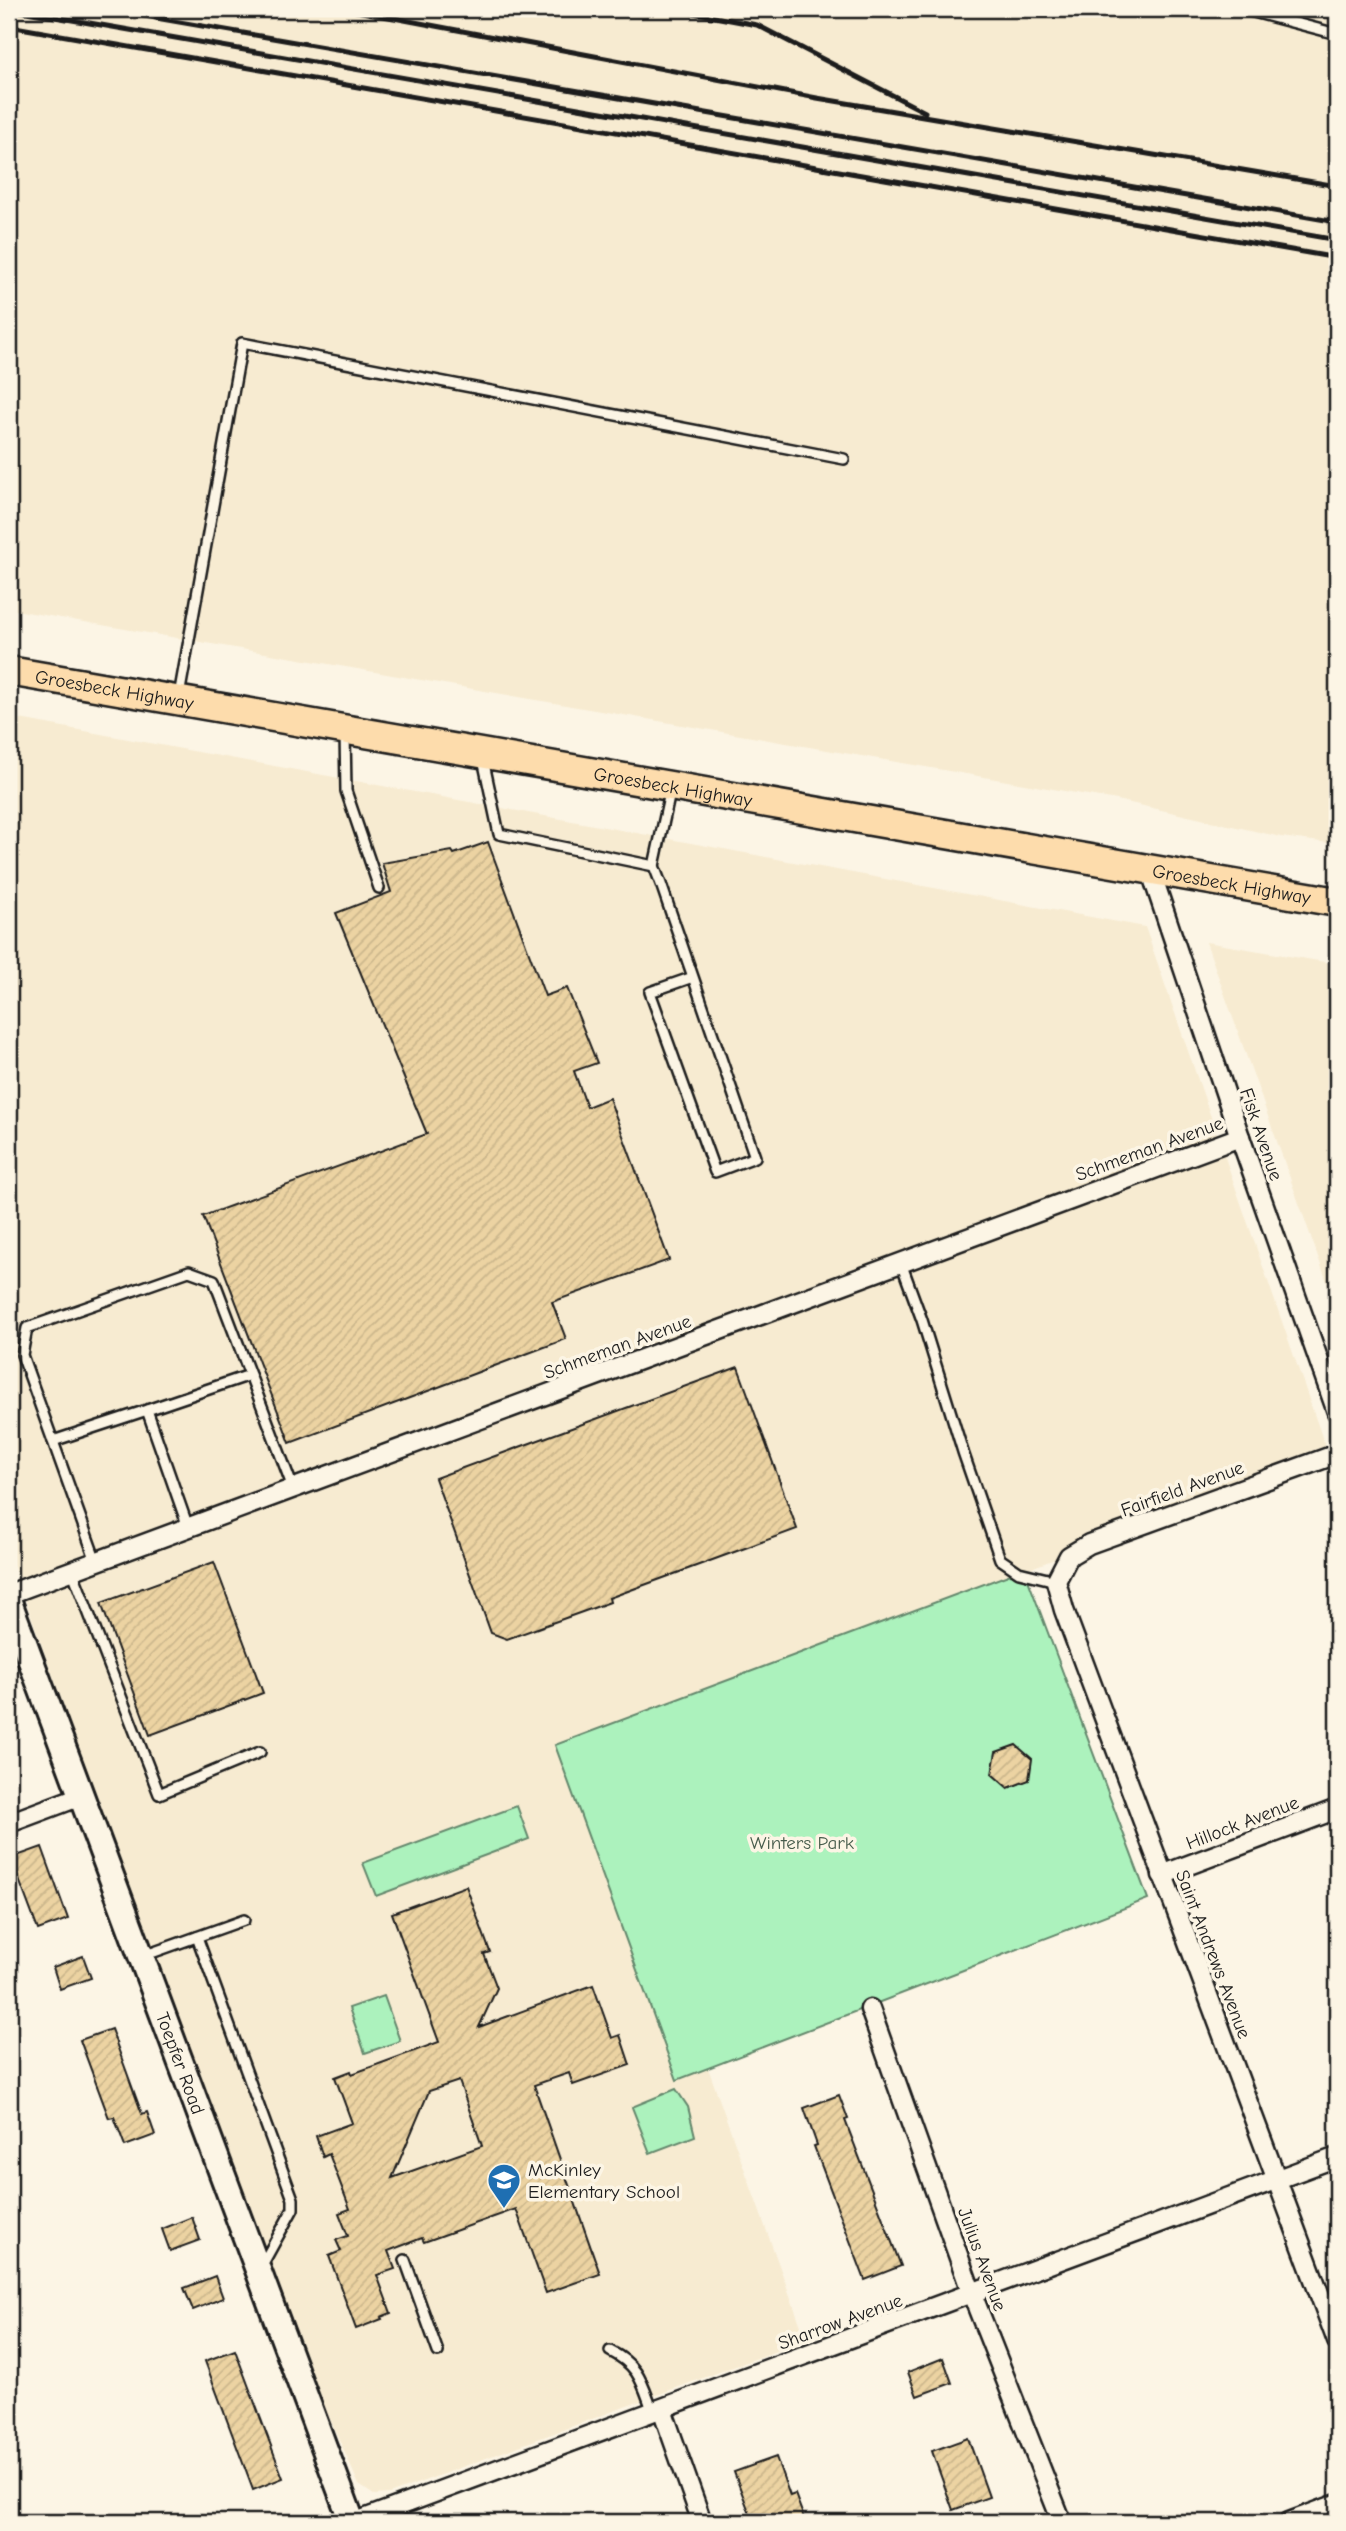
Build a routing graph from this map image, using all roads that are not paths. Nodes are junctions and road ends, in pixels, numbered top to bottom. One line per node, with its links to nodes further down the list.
1 (1242, 9): 2 (lane)
2 (1337, 34)
3 (844, 459): 5 (lane)
4 (9, 671): 5 (main road, Groesbeck Highway)
5 (178, 701): 6 (main road, Groesbeck Highway)
6 (345, 730): 7 (main road, Groesbeck Highway); 11 (lane)
7 (482, 754): 8 (main road, Groesbeck Highway); 9 (lane)
8 (671, 786): 9 (lane); 10 (main road, Groesbeck Highway)
9 (654, 866): 13 (lane)
10 (1150, 869): 12 (main road, Groesbeck Highway); 14 (street, Fisk Avenue)
11 (379, 888)
12 (1337, 902)
13 (693, 976): 13 (lane)
14 (1240, 1137): 15 (street, Schmeman Avenue); 18 (street, Fisk Avenue)
15 (901, 1263): 21 (street, Schmeman Avenue); 25 (lane)
16 (250, 1375): 17 (lane); 19 (lane); 21 (lane)
17 (147, 1410): 19 (lane); 22 (lane)
18 (1337, 1412)
19 (53, 1441): 23 (lane)
20 (1337, 1454): 25 (street, Fairfield Avenue)
21 (293, 1488): 22 (street, Schmeman Avenue)
22 (188, 1527): 23 (street, Schmeman Avenue)
23 (96, 1561): 24 (street, Schmeman Avenue)
24 (72, 1570): 26 (street, Schmeman Avenue); 28 (lane)
25 (1056, 1581): 32 (street, Saint Andrews Avenue)
26 (9, 1594)
27 (9, 1602): 29 (street, Toepfer Road)
28 (260, 1752)
29 (81, 1796): 31 (street); 35 (street, Toepfer Road)
30 (1337, 1809): 32 (street, Hillock Avenue)
31 (9, 1823)
32 (1162, 1875): 38 (street, Saint Andrews Avenue)
33 (244, 1920): 34 (lane)
34 (197, 1937): 35 (lane); 40 (lane)
35 (141, 1957): 40 (street, Toepfer Road)
36 (870, 2009): 41 (street, Julius Avenue)
37 (1337, 2157): 38 (street, Sharrow Avenue)
38 (1277, 2179): 41 (street, Sharrow Avenue); 42 (street, Saint Andrews Avenue)
39 (405, 2260): 44 (lane)
40 (259, 2270): 47 (street, Toepfer Road)
41 (972, 2294): 45 (street, Sharrow Avenue); 49 (street, Julius Avenue)
42 (1337, 2341)
43 (610, 2351): 45 (lane)
44 (438, 2353)
45 (657, 2411): 47 (street, Sharrow Avenue); 48 (street)
46 (1337, 2504): 50 (street)
47 (354, 2522)
48 (702, 2522)
49 (1062, 2522)
50 (1290, 2522)

